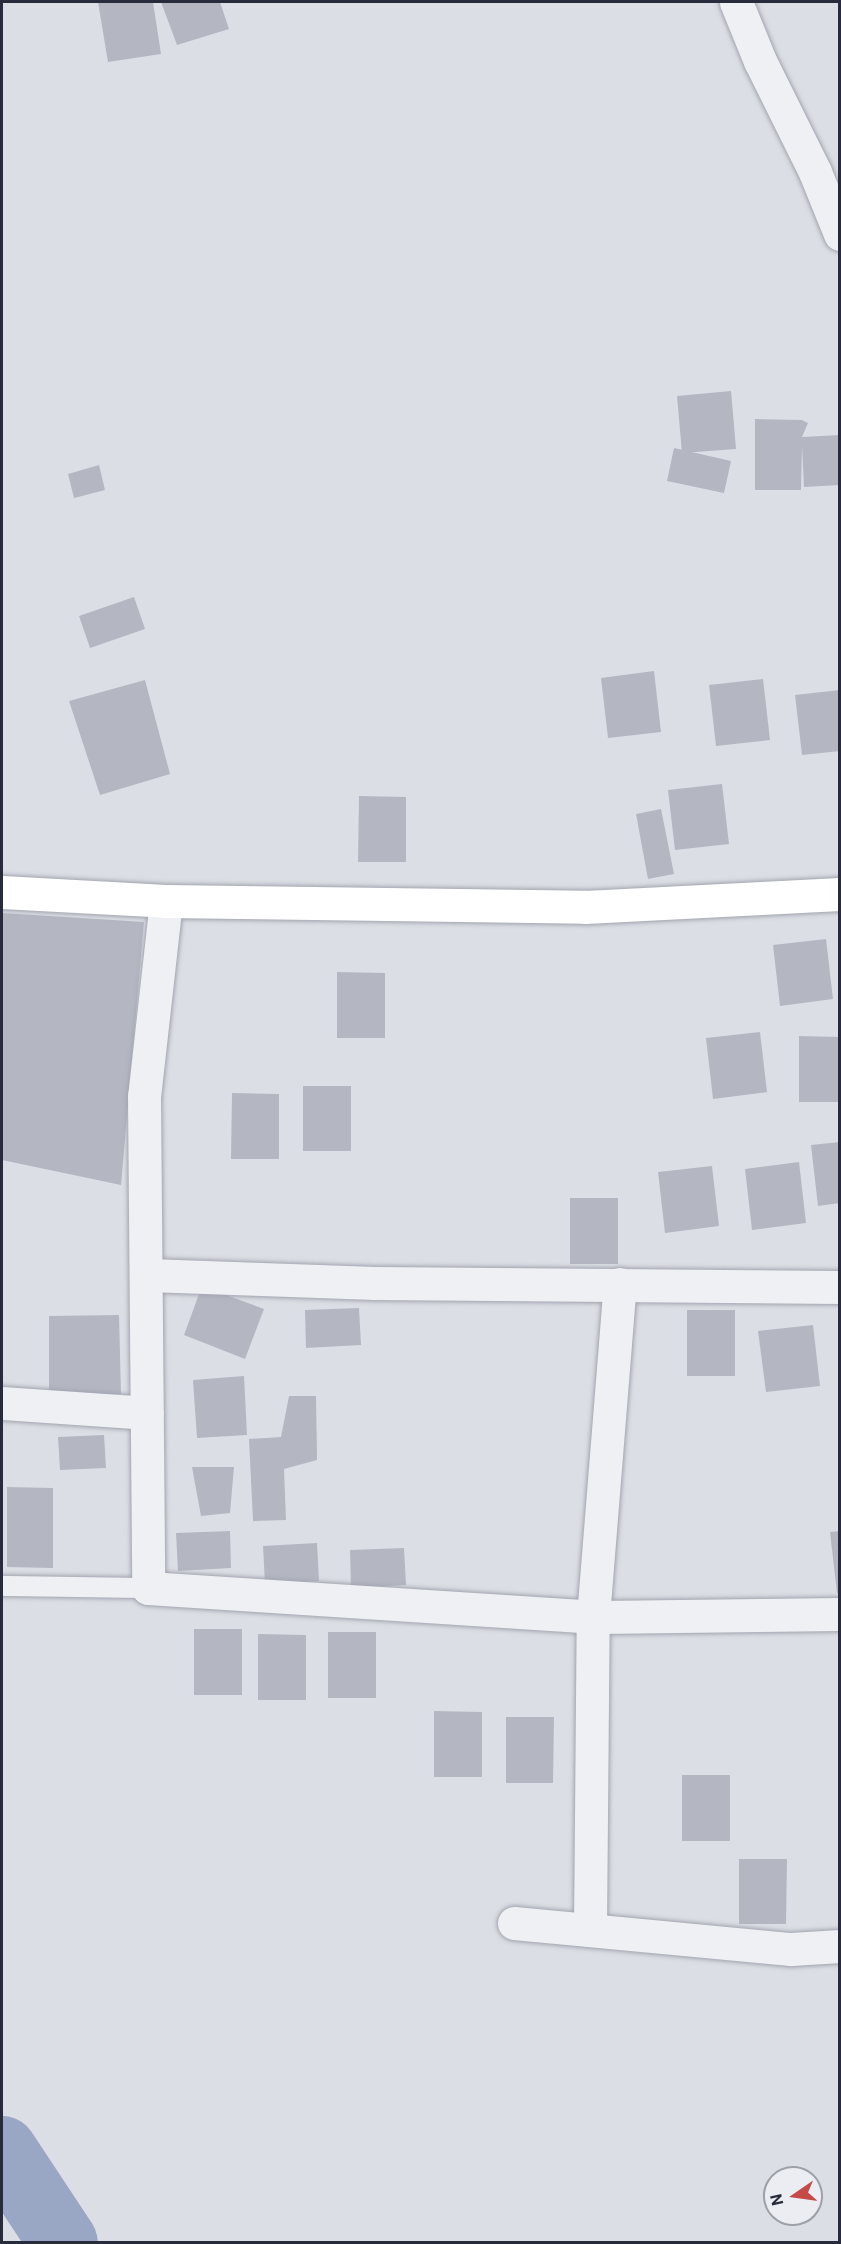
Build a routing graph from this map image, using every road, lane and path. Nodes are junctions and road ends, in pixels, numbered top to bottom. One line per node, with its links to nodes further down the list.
1 (736, 2): 2 (street)
2 (840, 234)
3 (2, 892): 5 (street)
4 (840, 894): 5 (street)
5 (166, 901): 6 (street)
6 (148, 1275): 7 (street); 10 (street)
7 (620, 1284): 8 (street); 14 (street)
8 (840, 1287)
9 (2, 1403): 10 (street)
10 (147, 1413): 12 (street)
11 (2, 1586): 12 (lane)
12 (148, 1588): 14 (street)
13 (840, 1614): 14 (street)
14 (593, 1617): 16 (street)
15 (514, 1923): 16 (street)
16 (590, 1930): 17 (street)
17 (840, 1946)

